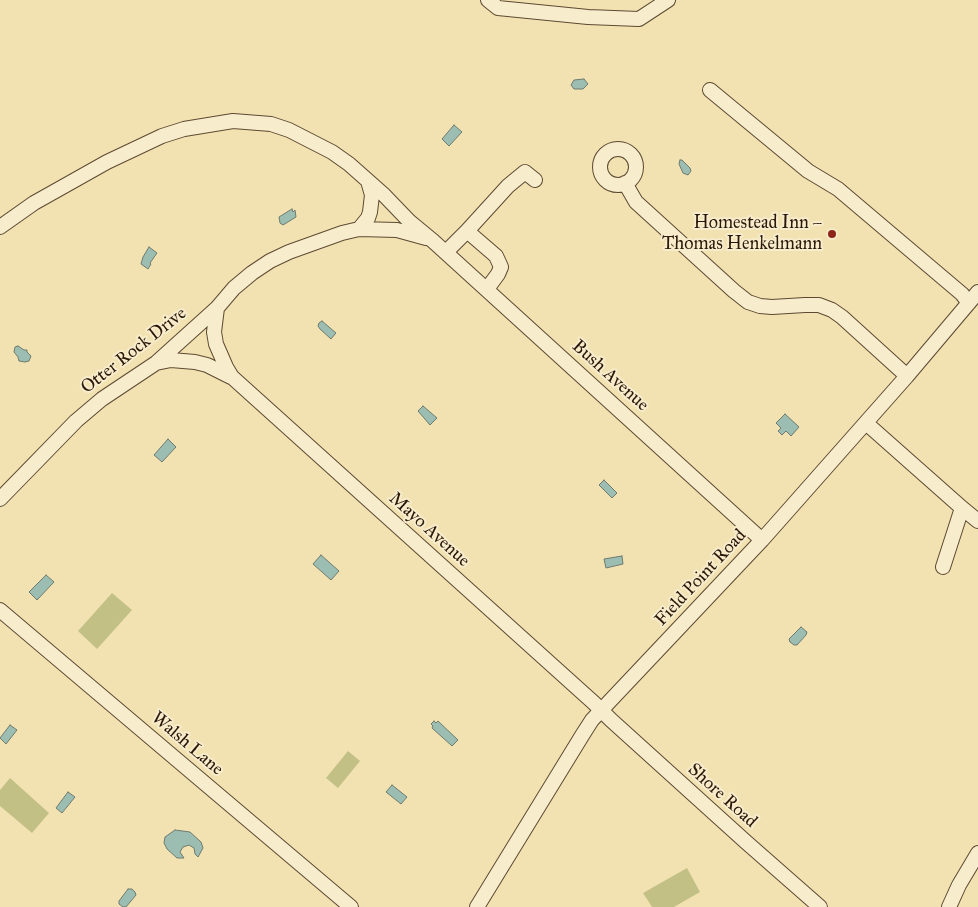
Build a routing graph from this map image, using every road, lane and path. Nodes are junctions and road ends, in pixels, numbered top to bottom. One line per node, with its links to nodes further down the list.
1 (488, 0): 2 (street)
2 (668, 0)
3 (710, 90): 13 (street)
4 (535, 180): 9 (street)
5 (368, 181): 7 (street, Bush Avenue); 8 (street); 10 (street, Bush Avenue)
6 (625, 184): 16 (street)
7 (0, 227)
8 (359, 229): 10 (street, Otter Rock Drive); 14 (street, Otter Rock Drive)
9 (467, 231): 11 (street); 12 (street)
10 (433, 241): 11 (street, Bush Avenue)
11 (446, 252): 12 (street, Bush Avenue)
12 (486, 289): 22 (street, Bush Avenue)
13 (974, 298): 16 (street, Field Point Road)
14 (217, 308): 15 (street, Otter Rock Drive); 17 (street, Mayo Avenue)
15 (156, 363): 17 (street, Mayo Avenue); 19 (street, Otter Rock Drive)
16 (907, 376): 18 (street, Field Point Road)
17 (232, 377): 25 (street, Mayo Avenue)
18 (866, 423): 20 (street); 22 (street, Field Point Road)
19 (0, 499)
20 (962, 508): 21 (street); 23 (street)
21 (978, 521)
22 (762, 540): 25 (street, Field Point Road)
23 (943, 567)
24 (0, 610): 27 (street, Walsh Lane)
25 (602, 711): 28 (street, Field Point Road); 29 (street, Shore Road)
26 (978, 853): 30 (street)
27 (351, 907)
28 (477, 907)
29 (820, 907)
30 (949, 907)

